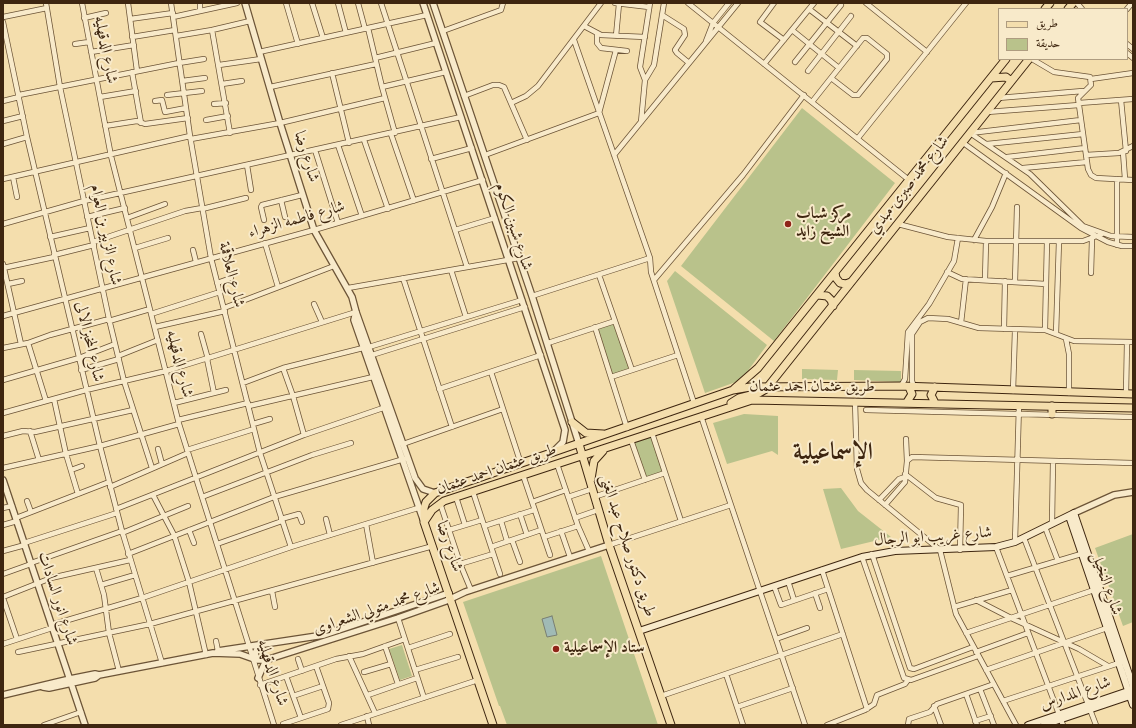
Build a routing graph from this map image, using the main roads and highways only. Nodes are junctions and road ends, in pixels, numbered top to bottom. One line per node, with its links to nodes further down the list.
1 (1005, 60): 3 (main road, شارع محمد صبرى مبدي)
2 (1028, 60): 4 (main road, شارع محمد صبرى مبدي)
3 (991, 78): 4 (main road); 5 (main road, شارع محمد صبرى مبدي)
4 (1011, 80): 6 (main road, شارع محمد صبرى مبدي)
5 (835, 273): 6 (main road); 7 (main road, شارع محمد صبرى مبدي)
6 (851, 282): 8 (main road, شارع محمد صبرى مبدي)
7 (818, 294): 8 (main road); 12 (main road, شارع محمد صبرى مبدي)
8 (833, 306): 9 (main road, شارع محمد صبرى مبدي)
9 (768, 386): 10 (main road, طريق عثمان احمد عثمان); 12 (main road, طريق عثمان احمد عثمان); 17 (main road, شارع محمد صبرى مبدي)
10 (908, 386): 11 (main road, طريق عثمان احمد عثمان); 14 (main road)
11 (935, 387): 13 (main road, طريق عثمان احمد عثمان); 15 (main road)
12 (733, 390): 19 (main road, طريق عثمان احمد عثمان)
13 (1129, 394)
14 (907, 402): 15 (main road, طريق عثمان احمد عثمان); 17 (main road, طريق عثمان احمد عثمان)
15 (935, 403): 16 (main road, طريق عثمان احمد عثمان)
16 (1052, 406): 18 (main road, طريق عثمان احمد عثمان); 20 (main road)
17 (726, 407): 22 (main road, طريق عثمان احمد عثمان)
18 (1133, 408)
19 (668, 412): 22 (main road); 23 (main road, طريق عثمان احمد عثمان)
20 (1052, 414)
21 (572, 422): 23 (main road)
22 (673, 425): 26 (main road, طريق عثمان احمد عثمان)
23 (609, 434): 24 (main road, طريق عثمان احمد عثمان)
24 (579, 444): 25 (main road, طريق عثمان احمد عثمان); 27 (main road)
25 (566, 449): 27 (main road); 29 (main road, طريق عثمان احمد عثمان)
26 (605, 449): 27 (main road, طريق عثمان احمد عثمان); 28 (main road)
27 (580, 457): 28 (main road, طريق دكتور صلاح عبد الغنى); 30 (main road, طريق عثمان احمد عثمان)
28 (591, 487): 33 (main road, طريق دكتور صلاح عبد الغنى)
29 (432, 495): 30 (main road); 32 (main road, طريق عثمان احمد عثمان)
30 (438, 504): 32 (main road, طريق عثمان احمد عثمان)
31 (1072, 515): 33 (main road, شارع غريب ابو الرجال); 34 (main road, شارع النخيل); 35 (main road, شارع النخيل)
32 (424, 522): 38 (main road, شارع رضا)
33 (639, 631): 39 (main road, طريق دكتور صلاح عبد الغنى)
34 (1133, 686)
35 (1131, 693): 36 (main road, شارع النخيل); 37 (main road, شارع المدارس)
36 (1133, 705)
37 (1062, 719): 40 (main road, شارع المدارس); 41 (main road, شارع المدارس)
38 (493, 725)
39 (671, 725)
40 (1028, 725)
41 (1044, 725)

